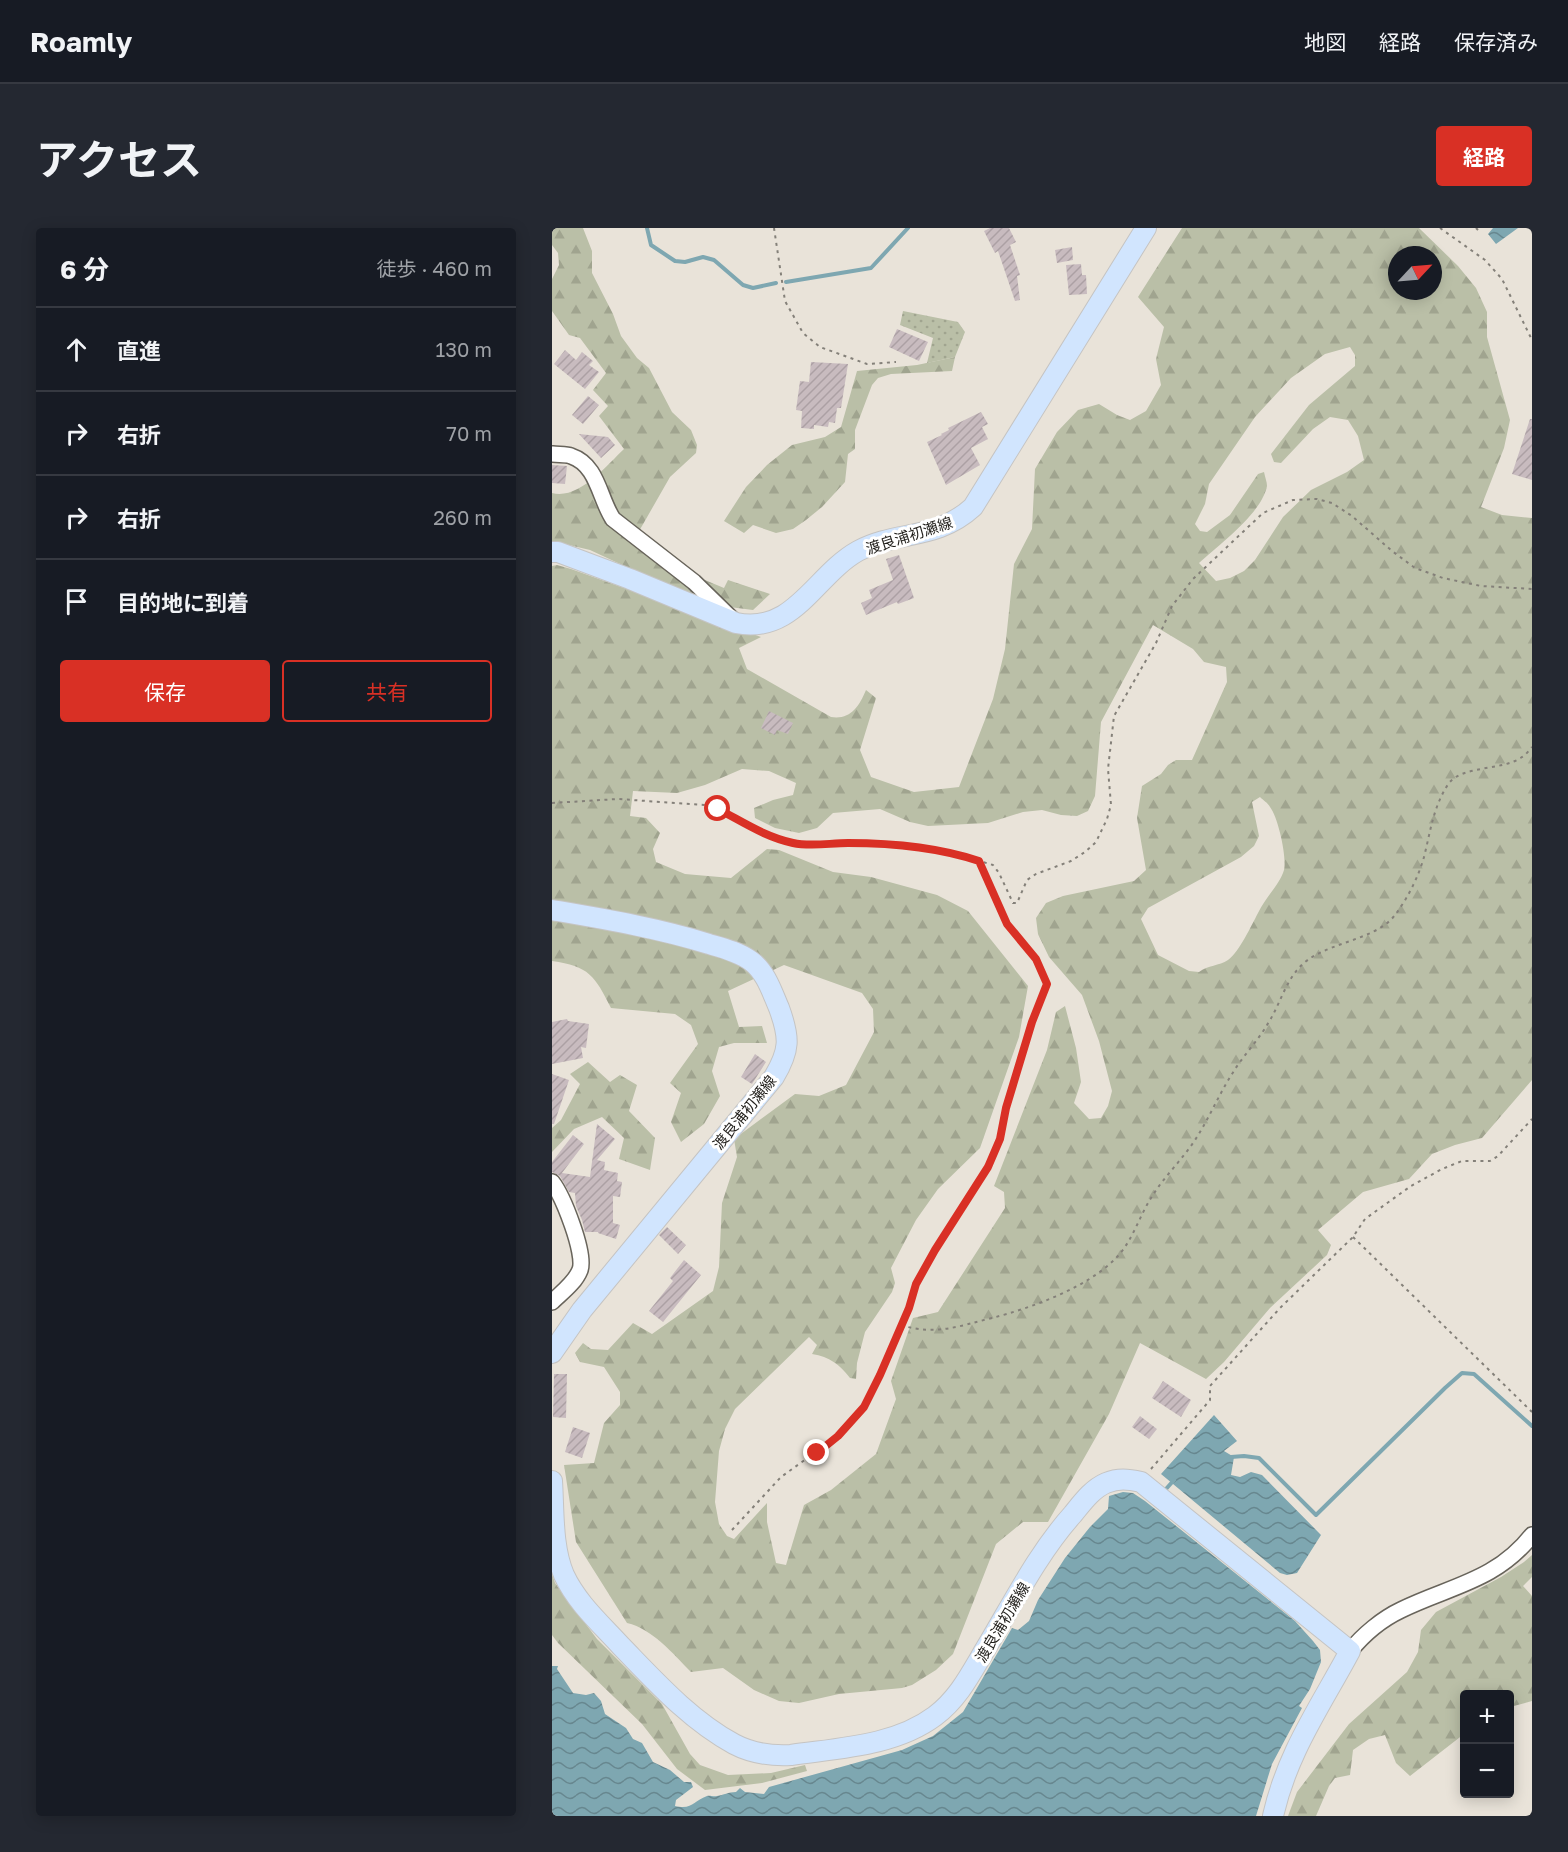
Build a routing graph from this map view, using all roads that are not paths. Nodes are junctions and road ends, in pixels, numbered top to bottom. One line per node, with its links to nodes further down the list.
1 (1146, 228): 4 (main road, 渡良浦初瀬線)
2 (552, 454): 4 (street)
3 (552, 552): 4 (main road, 渡良浦初瀬線)
4 (736, 623)
5 (552, 910): 8 (main road, 渡良浦初瀬線)
6 (552, 1182): 7 (street)
7 (552, 1302)
8 (552, 1351)
9 (552, 1481): 11 (main road, 渡良浦初瀬線)
10 (1532, 1535): 11 (street)
11 (1350, 1651): 12 (main road)
12 (1272, 1816)

